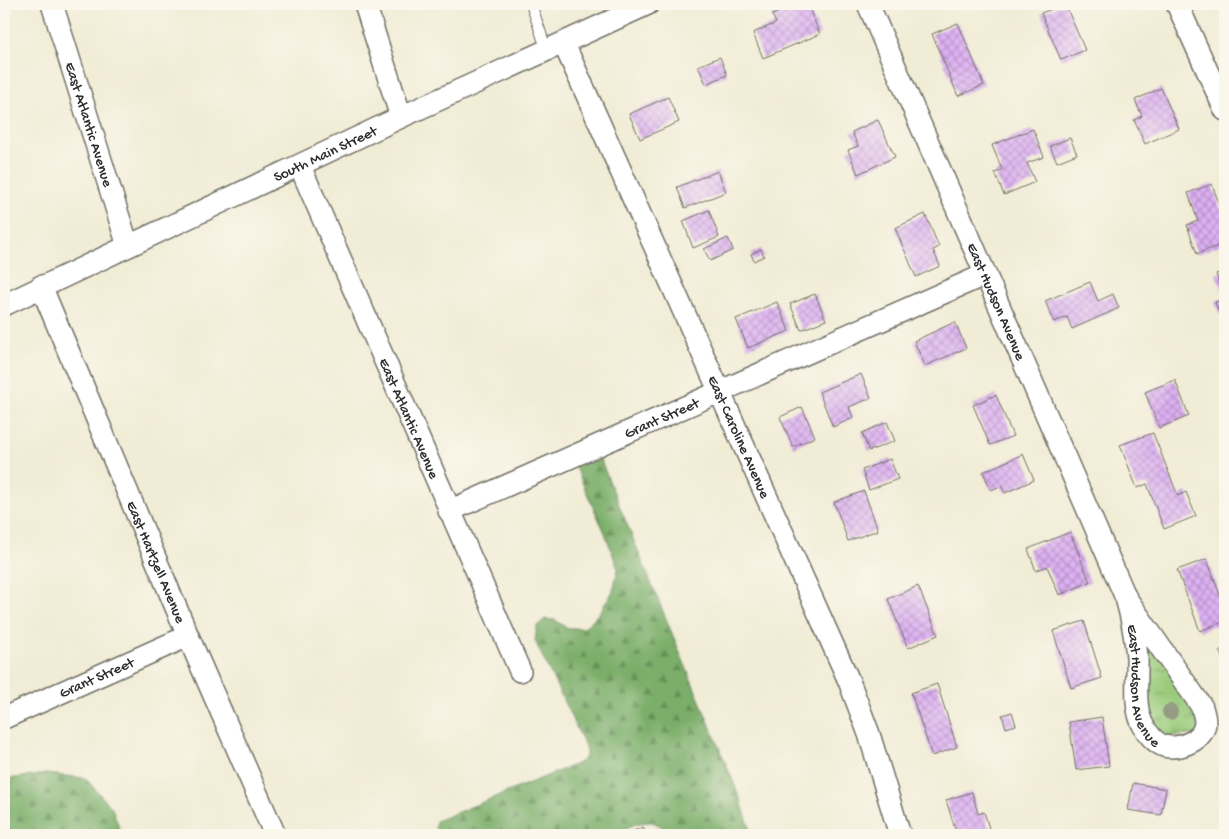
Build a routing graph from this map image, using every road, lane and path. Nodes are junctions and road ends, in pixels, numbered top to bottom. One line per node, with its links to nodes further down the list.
1 (52, 4): 11 (street, East Atlantic Avenue)
2 (365, 4): 9 (street)
3 (531, 4): 7 (lane)
4 (648, 4): 7 (street, South Main Street)
5 (868, 4): 12 (street, East Hudson Avenue)
6 (1177, 4): 8 (street)
7 (556, 48): 9 (street, South Main Street); 15 (street, East Caroline Avenue)
8 (1225, 110)
9 (401, 117): 10 (street, South Main Street)
10 (300, 166): 11 (street, South Main Street); 16 (street, East Atlantic Avenue)
11 (128, 246): 13 (street, South Main Street)
12 (984, 275): 15 (street, Grant Street); 17 (street, East Hudson Avenue)
13 (41, 286): 14 (street, South Main Street); 18 (street, East Hartzell Avenue)
14 (4, 305)
15 (720, 392): 16 (street, Grant Street); 22 (street, East Caroline Avenue)
16 (449, 510): 19 (street, East Atlantic Avenue)
17 (1126, 598): 17 (street, East Hudson Avenue)
18 (188, 636): 20 (street, Grant Street); 21 (street, East Hartzell Avenue)
19 (520, 671)
20 (4, 718)
21 (275, 835)
22 (900, 835)

